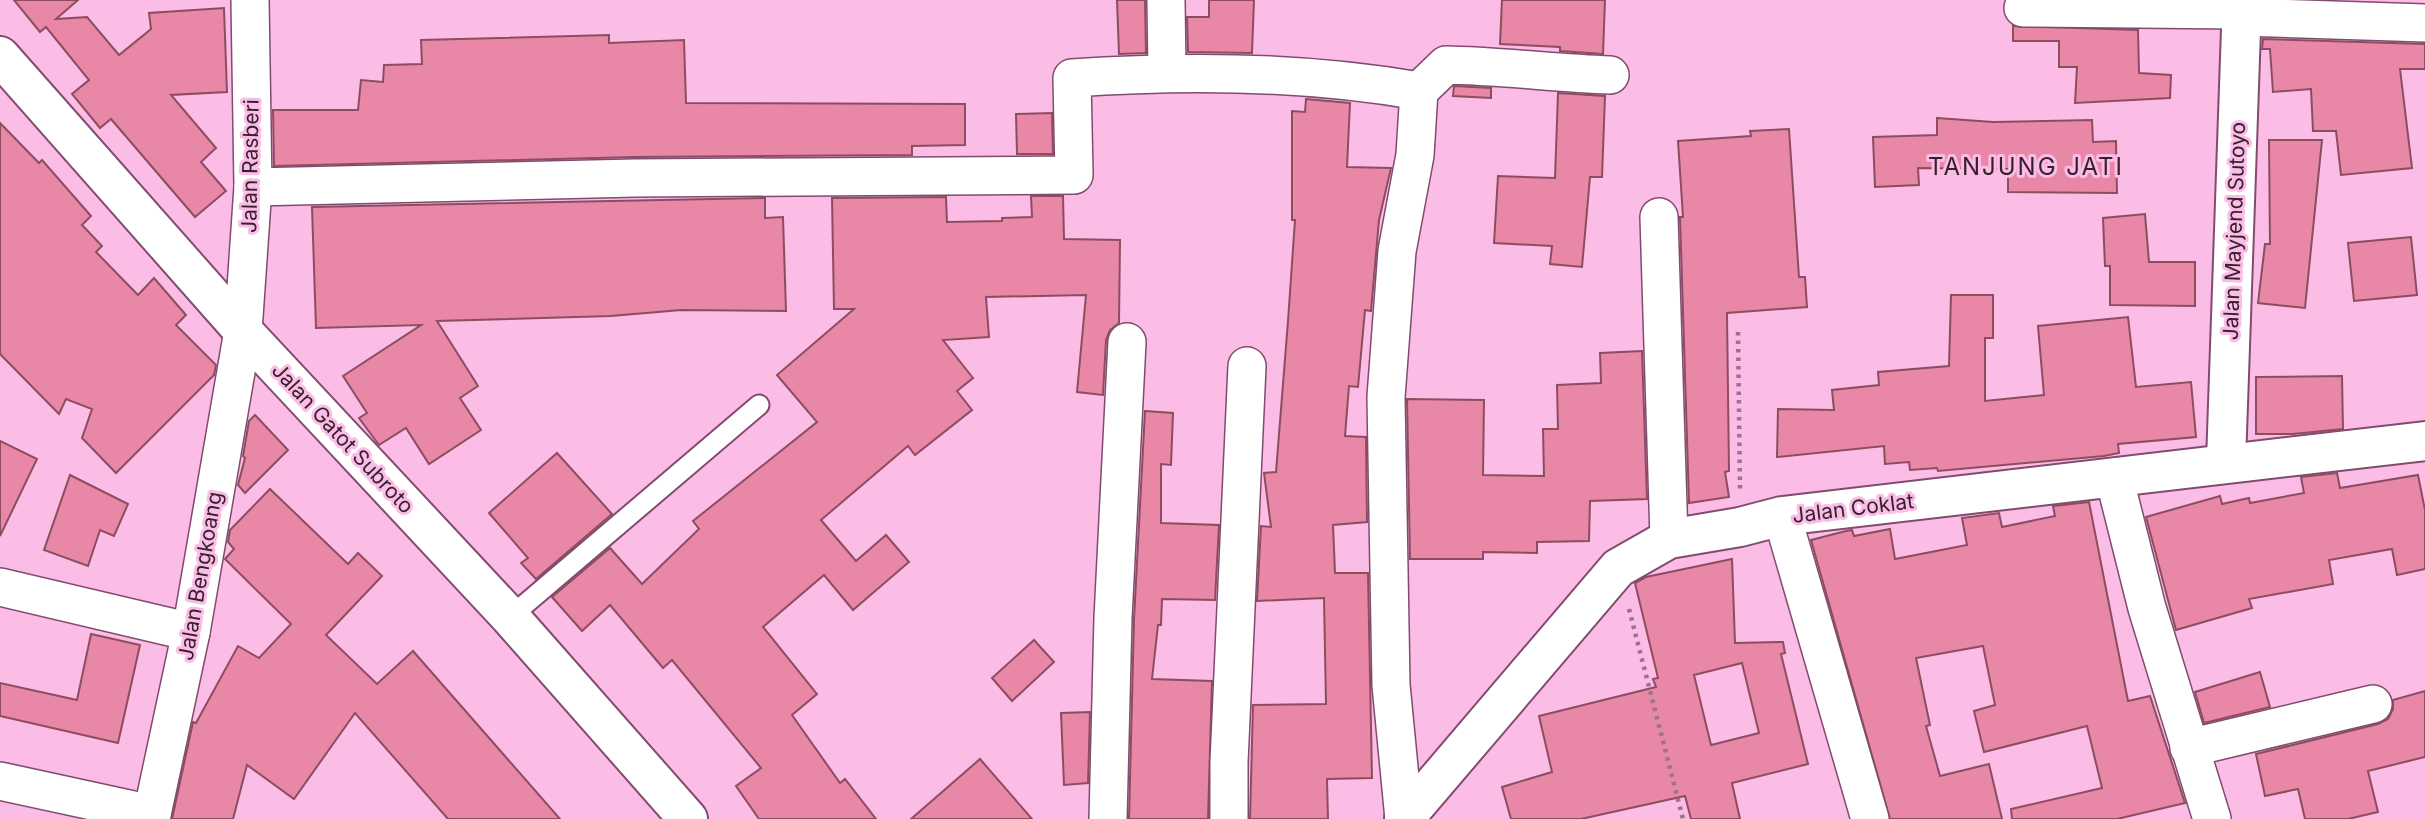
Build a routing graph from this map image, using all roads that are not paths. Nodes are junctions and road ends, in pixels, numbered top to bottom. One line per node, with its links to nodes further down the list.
1 (250, 0): 10 (street, Jalan Rasberi)
2 (1166, 0): 7 (street)
3 (2023, 8): 4 (street)
4 (2241, 9): 5 (street); 17 (street, Jalan Mayjend Sutoyo)
5 (2425, 23)
6 (0, 56): 12 (street, Jalan Gatot Subroto)
7 (1167, 71): 9 (street); 10 (street)
8 (1610, 75): 9 (street)
9 (1419, 91): 31 (street)
10 (253, 187): 12 (street, Jalan Rasberi)
11 (1658, 217): 20 (street)
12 (243, 331): 22 (street, Jalan Gatot Subroto); 23 (street, Jalan Bengkoang)
13 (1127, 342): 29 (street)
14 (1247, 366): 30 (street)
15 (759, 405): 22 (lane)
16 (2425, 440): 17 (street, Jalan Coklat)
17 (2226, 462): 18 (street, Jalan Coklat)
18 (2113, 477): 19 (street, Jalan Coklat); 25 (street)
19 (1782, 516): 20 (street, Jalan Coklat); 32 (street)
20 (1669, 539): 31 (street, Jalan Coklat)
21 (0, 587): 23 (street)
22 (510, 617): 28 (street, Jalan Gatot Subroto)
23 (191, 632): 27 (street, Jalan Bengkoang)
24 (2373, 704): 25 (street)
25 (2189, 748): 33 (street)
26 (0, 781): 27 (street)
27 (152, 817)
28 (688, 819)
29 (1108, 819)
30 (1229, 819)
31 (1404, 819)
32 (1870, 819)
33 (2212, 819)

